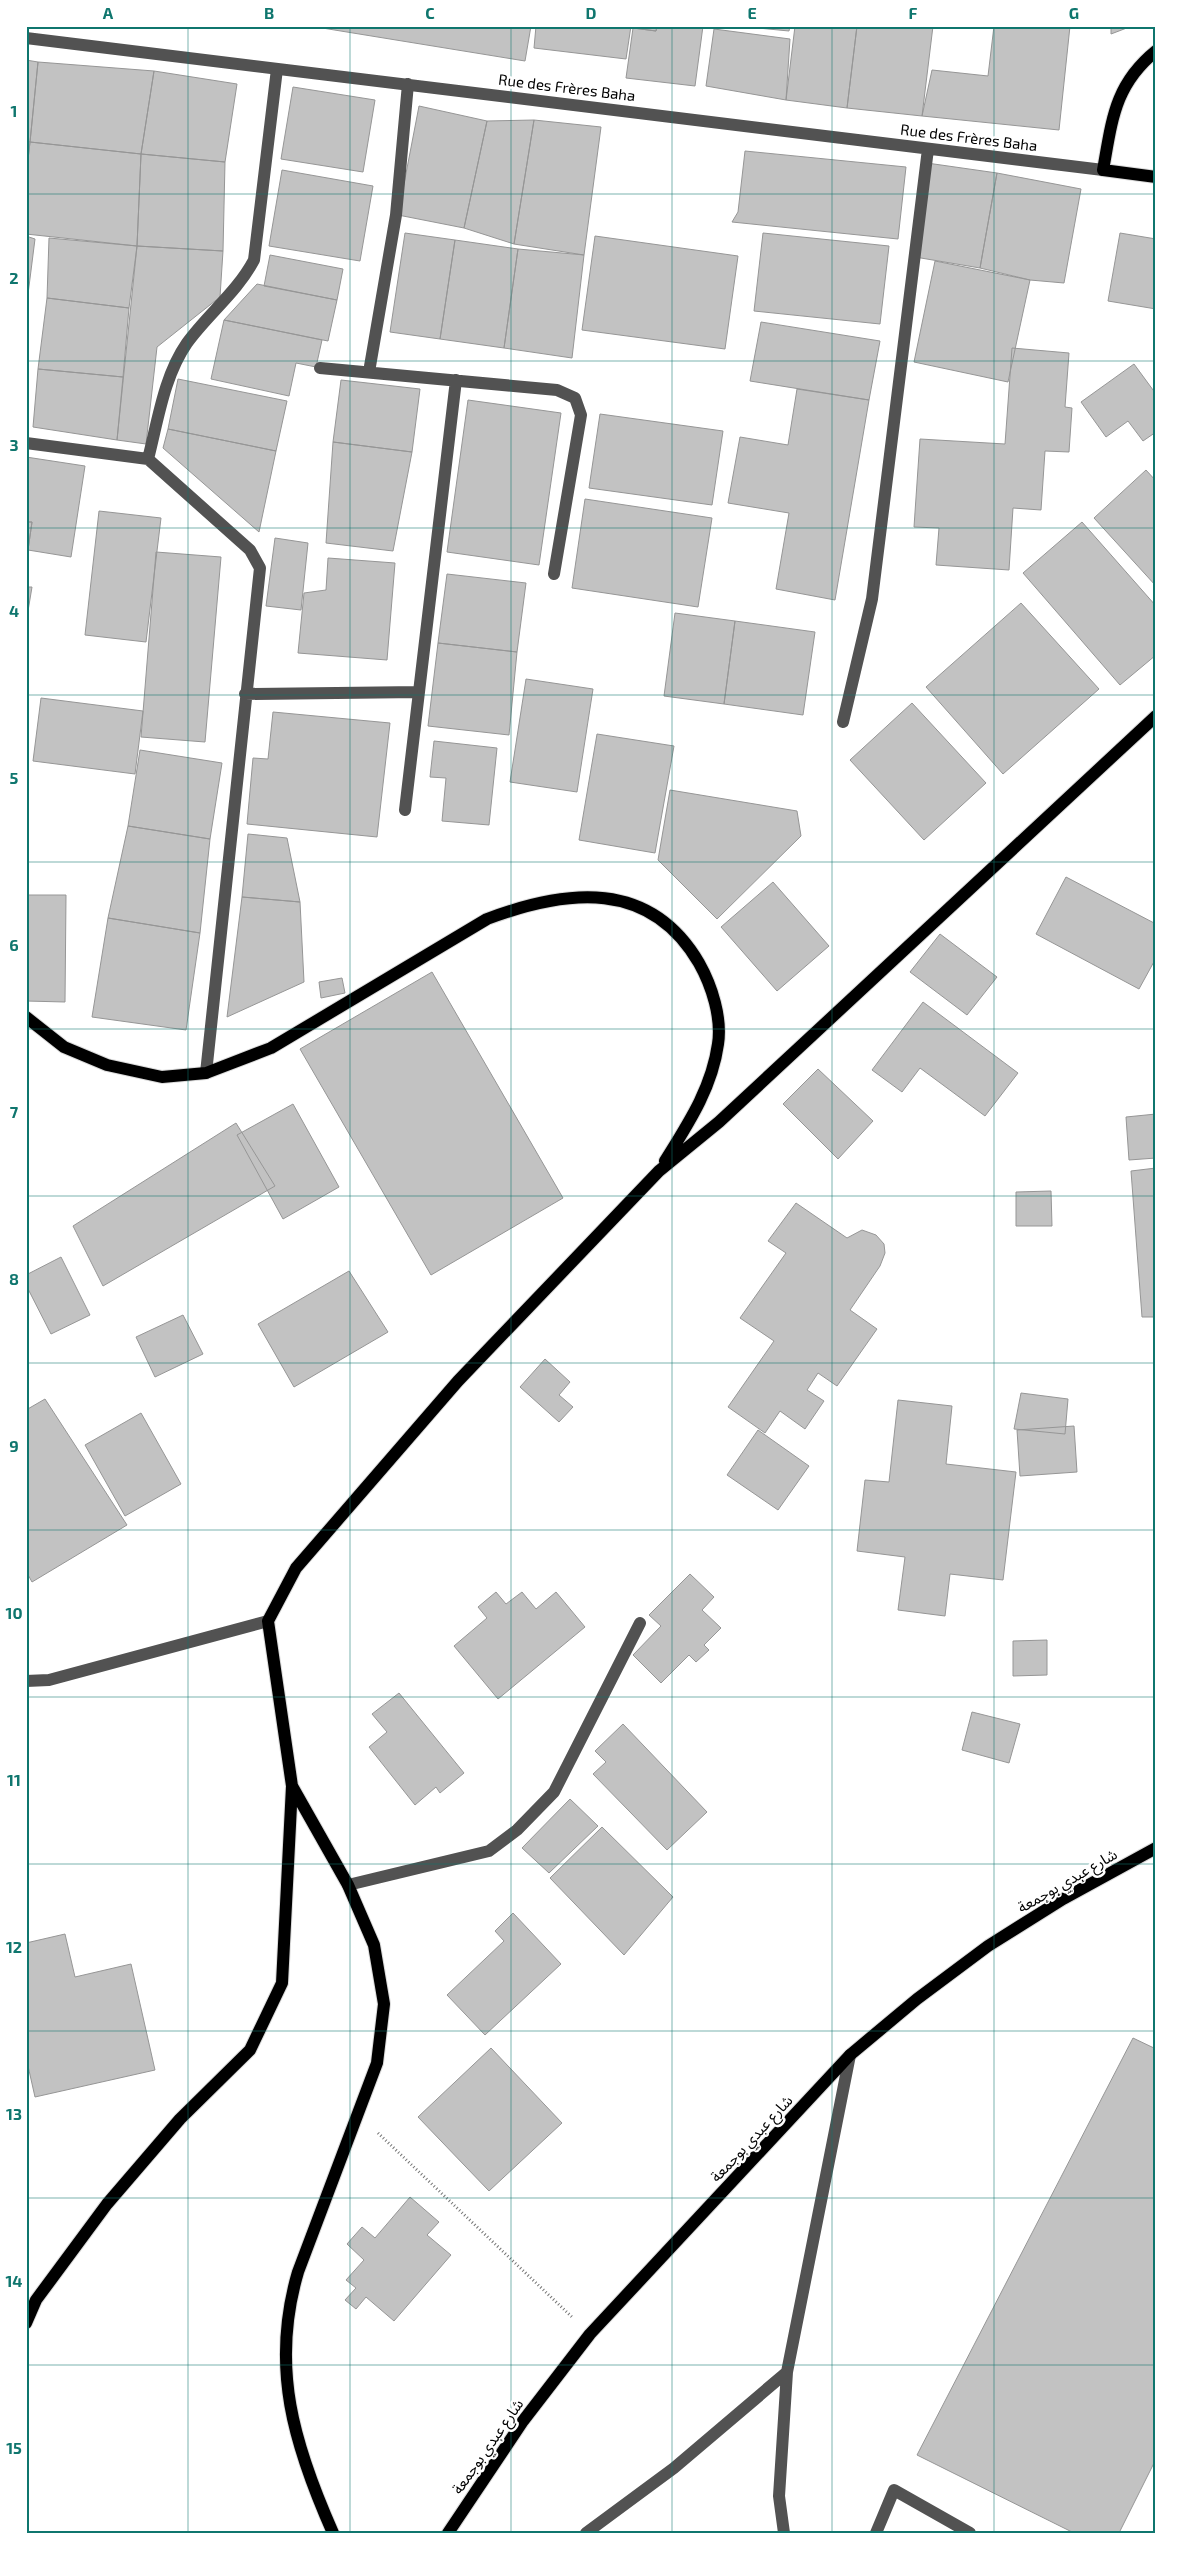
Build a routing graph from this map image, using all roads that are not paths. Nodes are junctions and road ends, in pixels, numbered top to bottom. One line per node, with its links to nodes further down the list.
1 (26, 38): 3 (street, Rue des Frères Baha)
2 (1156, 51): 6 (main road)
3 (277, 69): 4 (street, Rue des Frères Baha); 12 (street)
4 (408, 84): 5 (street, Rue des Frères Baha); 9 (street)
5 (928, 149): 6 (street, Rue des Frères Baha); 17 (street)
6 (1103, 170): 7 (main road)
7 (1156, 177)
8 (320, 368): 9 (street)
9 (369, 372): 10 (street)
10 (456, 380): 13 (street); 14 (street)
11 (26, 442): 12 (street)
12 (148, 458): 15 (street)
13 (554, 574)
14 (419, 692): 15 (street); 18 (street)
15 (245, 694): 20 (street)
16 (1156, 716): 21 (main road)
17 (843, 722)
18 (405, 810)
19 (26, 1017): 20 (main road)
20 (206, 1073): 21 (main road)
21 (659, 1171): 22 (main road)
22 (268, 1621): 24 (street); 25 (main road)
23 (640, 1623): 27 (street)
24 (26, 1681)
25 (292, 1786): 27 (main road); 29 (main road)
26 (1156, 1848): 28 (main road, شارع عبدي بوجمعة)
27 (348, 1885): 31 (main road)
28 (850, 2056): 30 (street); 32 (main road, شارع عبدي بوجمعة)
29 (26, 2322)
30 (787, 2372): 33 (street); 34 (street)
31 (333, 2533)
32 (448, 2533)
33 (586, 2533)
34 (784, 2533)
35 (876, 2533): 36 (street)
36 (970, 2533)

